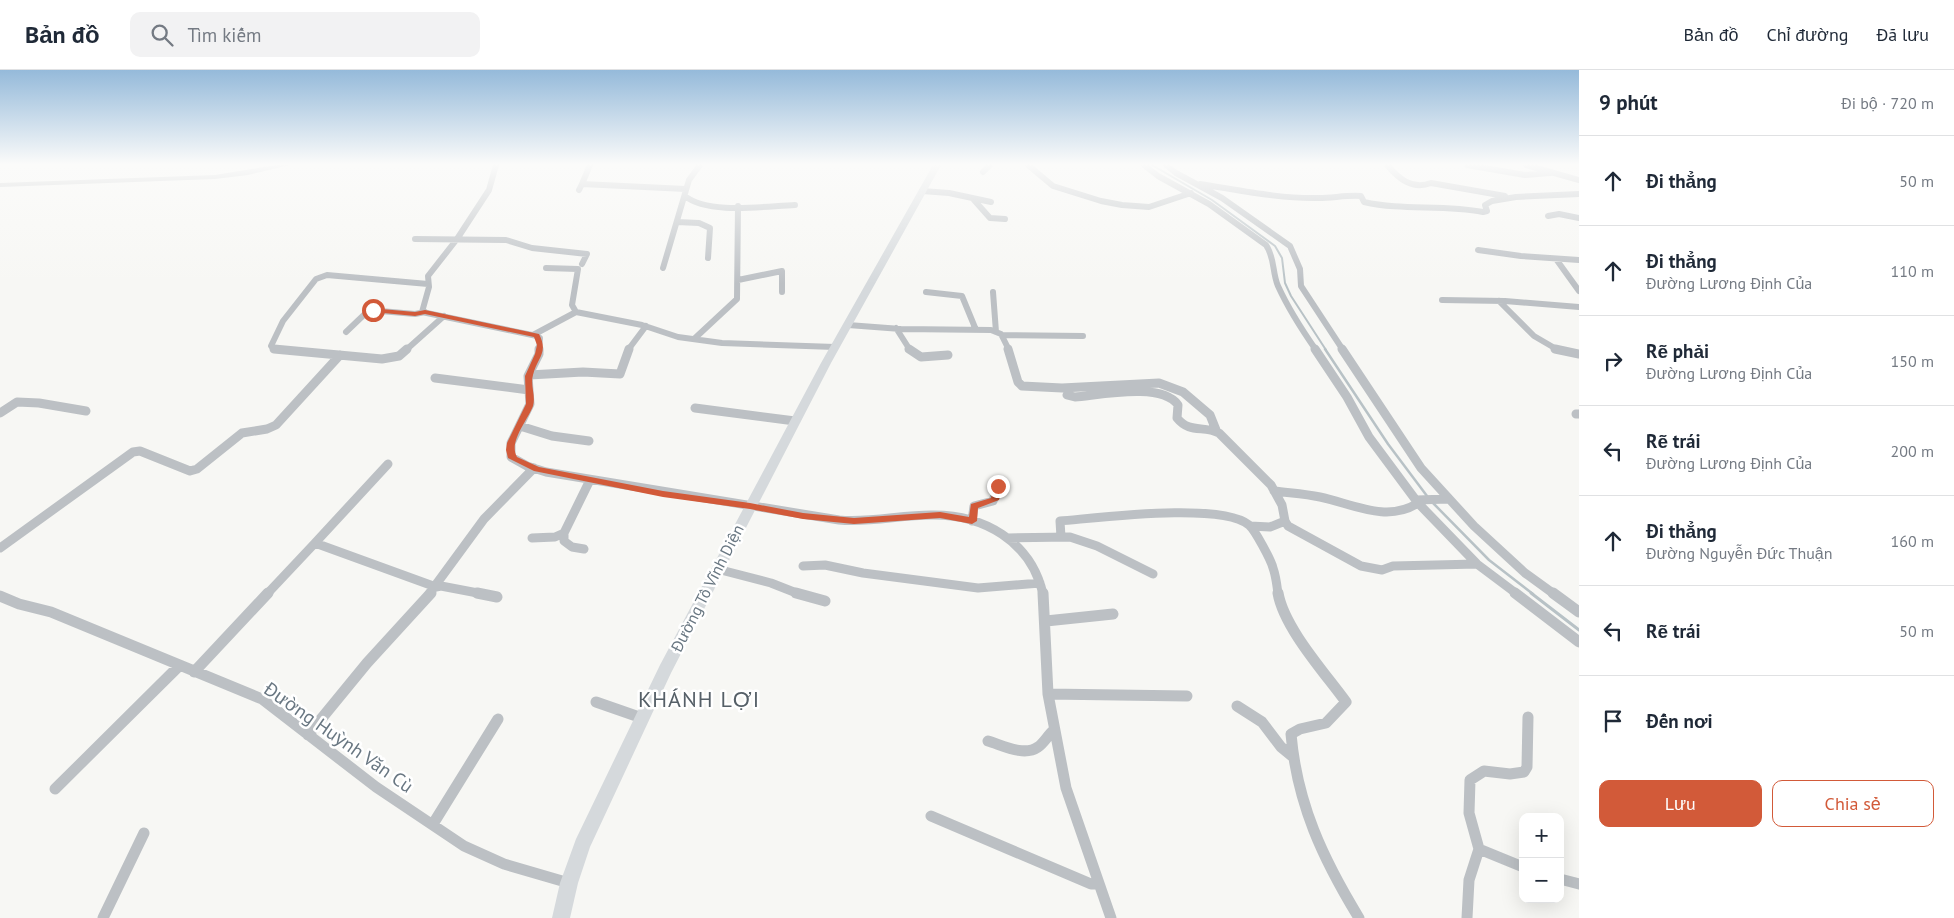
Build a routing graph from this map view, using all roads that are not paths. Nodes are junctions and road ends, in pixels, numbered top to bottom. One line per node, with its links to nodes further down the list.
1 (479, 205): 19 (street)
2 (682, 205): 17 (street)
3 (700, 205): 13 (street)
4 (795, 205): 13 (street)
5 (915, 205): 39 (main road, Đường Tô Vĩnh Diện)
6 (978, 205): 16 (street)
7 (1120, 205): 8 (street)
8 (1156, 205)
9 (1208, 205): 69 (street)
10 (1231, 205): 68 (street)
11 (1383, 205): 12 (street)
12 (1486, 205)
13 (738, 206): 27 (street)
14 (1548, 216): 15 (street)
15 (1579, 218)
16 (1005, 219)
17 (676, 222): 21 (street); 26 (street)
18 (415, 239): 19 (street)
19 (457, 239): 24 (street); 28 (street)
20 (1478, 250): 22 (street)
21 (708, 258)
22 (1556, 259): 23 (street); 29 (street)
23 (1579, 260)
24 (582, 264)
25 (546, 268): 37 (street)
26 (663, 268)
27 (738, 280): 30 (street); 47 (street)
28 (428, 284): 36 (street); 50 (street)
29 (1579, 291)
30 (782, 292)
31 (926, 292): 42 (street)
32 (993, 292): 44 (street)
33 (1442, 300): 34 (street)
34 (1498, 301): 35 (street); 49 (street)
35 (1579, 308)
36 (425, 312): 38 (street); 43 (street)
37 (576, 312): 40 (street); 45 (street)
38 (444, 316): 45 (street); 50 (street)
39 (848, 325): 41 (street); 48 (main road, Đường Tô Vĩnh Diện)
40 (646, 326): 47 (street); 52 (street)
41 (896, 328): 42 (street); 51 (street)
42 (976, 330): 44 (street)
43 (346, 332)
44 (999, 333): 46 (street); 61 (street)
45 (533, 335): 52 (street)
46 (1084, 336)
47 (694, 339): 48 (street)
48 (835, 347): 59 (main road, Đường Tô Vĩnh Diện)
49 (1579, 354)
50 (340, 355): 79 (street)
51 (948, 355)
52 (529, 375): 54 (street)
53 (435, 378): 54 (street)
54 (529, 390): 60 (street)
55 (1067, 395): 61 (street)
56 (695, 408): 59 (street)
57 (86, 411): 58 (street)
58 (0, 413)
59 (795, 421): 70 (main road, Đường Tô Vĩnh Diện)
60 (520, 426): 62 (street); 64 (street)
61 (1216, 430): 67 (street)
62 (589, 441)
63 (388, 464): 78 (street)
64 (534, 468): 65 (street); 86 (street)
65 (590, 480): 70 (street); 74 (street)
66 (1002, 484): 71 (street)
67 (1274, 491): 69 (street); 72 (street)
68 (1444, 498): 69 (street); 90 (street)
69 (1418, 501): 81 (street)
70 (750, 506): 71 (street); 83 (main road, Đường Tô Vĩnh Diện)
71 (972, 521): 77 (street)
72 (1285, 521): 73 (street); 81 (street)
73 (1250, 526): 75 (street); 106 (street)
74 (564, 533): 76 (street); 80 (street)
75 (1061, 537): 77 (street); 84 (street)
76 (532, 538)
77 (1008, 538): 85 (street)
78 (315, 543): 86 (street); 95 (street)
79 (0, 548)
80 (584, 550)
81 (1477, 564): 93 (street)
82 (803, 566): 85 (street)
83 (717, 569): 89 (street); 101 (main road, Đường Tô Vĩnh Diện)
84 (1153, 574)
85 (1040, 583): 92 (street)
86 (436, 587): 88 (street); 104 (street)
87 (0, 596): 94 (street, Đường Huỳnh Văn Cù)
88 (496, 597)
89 (825, 601)
90 (1579, 612)
91 (1113, 614): 92 (street)
92 (1046, 621): 96 (street)
93 (1579, 642)
94 (179, 666): 95 (street, Đường Huỳnh Văn Cù); 107 (street)
95 (194, 672): 104 (street, Đường Huỳnh Văn Cù)
96 (1048, 694): 97 (street); 103 (street)
97 (1187, 696)
98 (596, 702): 101 (street)
99 (1237, 706): 106 (street)
100 (1528, 717): 111 (street)
101 (642, 718): 114 (main road, Đường Tô Vĩnh Diện)
102 (498, 719): 109 (street)
103 (1054, 730): 105 (street); 115 (street)
104 (308, 735): 109 (street, Đường Huỳnh Văn Cù)
105 (988, 741)
106 (1292, 756): 120 (street)
107 (55, 788)
108 (931, 816): 115 (street)
109 (433, 824): 114 (street, Đường Huỳnh Văn Cù)
110 (144, 833): 117 (street)
111 (1479, 849): 112 (street); 121 (street)
112 (1519, 866)
113 (1564, 880): 116 (street)
114 (569, 883): 118 (main road, Đường Tô Vĩnh Diện)
115 (1098, 884): 119 (street)
116 (1579, 884)
117 (103, 918)
118 (561, 918)
119 (1111, 918)
120 (1358, 918)
121 (1467, 918)

